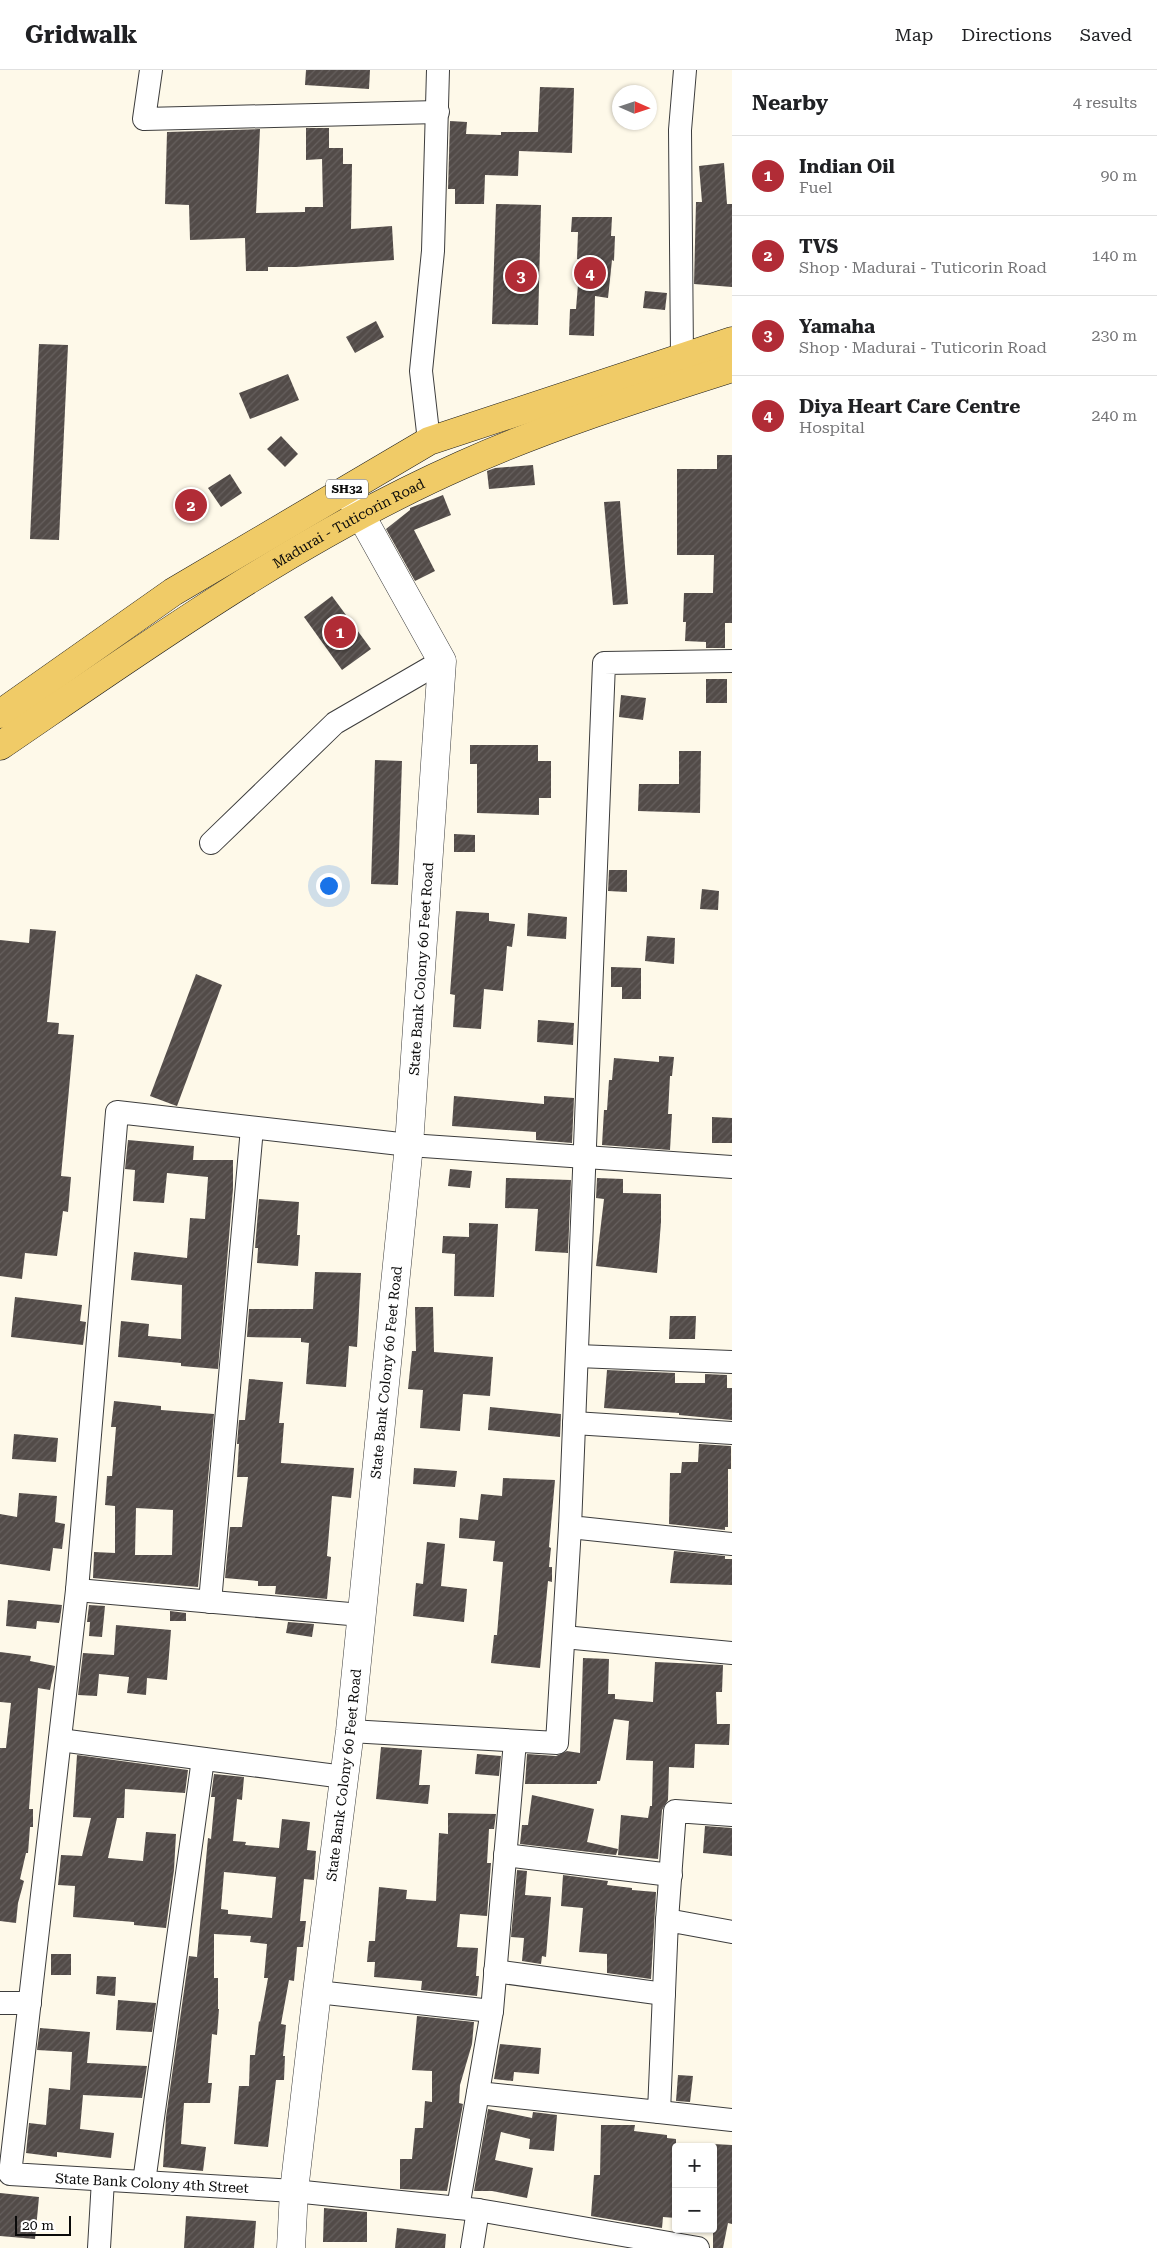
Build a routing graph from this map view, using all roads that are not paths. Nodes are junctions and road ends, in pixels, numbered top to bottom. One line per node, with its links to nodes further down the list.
1 (151, 70): 4 (street)
2 (438, 70): 4 (street)
3 (685, 70): 6 (street)
4 (438, 112): 8 (street)
5 (732, 340): 6 (main road, SH32)
6 (682, 356): 8 (main road, SH32)
7 (732, 368): 10 (main road, Madurai - Tuticorin Road / SH32)
8 (429, 441): 9 (main road, SH32)
9 (346, 490): 10 (street); 13 (main road, SH32)
10 (361, 514): 11 (street); 14 (main road, Madurai - Tuticorin Road / SH32)
11 (442, 661): 15 (street); 17 (street, State Bank Colony 60 Feet Road)
12 (732, 661): 18 (street)
13 (0, 714)
14 (0, 746)
15 (211, 843)
16 (252, 1128): 17 (street); 26 (street); 27 (street)
17 (408, 1145): 18 (street); 28 (street, State Bank Colony 60 Feet Road)
18 (584, 1156): 19 (street); 20 (street)
19 (732, 1167)
20 (577, 1356): 21 (street); 22 (street)
21 (732, 1362)
22 (574, 1423): 23 (street); 24 (street)
23 (732, 1433)
24 (570, 1527): 25 (street); 29 (street)
25 (732, 1544)
26 (77, 1590): 27 (street); 32 (street)
27 (210, 1602): 28 (street)
28 (361, 1615): 31 (street, State Bank Colony 60 Feet Road)
29 (564, 1636): 30 (street); 33 (street)
30 (732, 1653)
31 (350, 1731): 33 (street); 35 (street, State Bank Colony 60 Feet Road)
32 (60, 1740): 34 (street); 45 (street)
33 (515, 1741): 37 (street)
34 (203, 1760): 35 (street); 51 (street)
35 (344, 1777): 42 (street, State Bank Colony 60 Feet Road)
36 (732, 1815): 38 (street)
37 (505, 1855): 38 (street); 41 (street)
38 (670, 1874): 39 (street)
39 (667, 1920): 40 (street); 43 (street)
40 (732, 1932)
41 (495, 1971): 43 (street); 46 (street)
42 (317, 1992): 46 (street); 52 (street, State Bank Colony 60 Feet Road)
43 (664, 1994): 48 (street)
44 (0, 2003): 45 (street)
45 (30, 2003): 50 (street, State Bank Colony 4th Street)
46 (492, 2011): 47 (street)
47 (478, 2093): 48 (street); 53 (street)
48 (659, 2112): 49 (street)
49 (732, 2120)
50 (103, 2180): 51 (street, State Bank Colony 4th Street); 55 (street)
51 (144, 2182): 52 (street, State Bank Colony 4th Street)
52 (294, 2192): 53 (street, State Bank Colony 4th Street); 56 (street, State Bank Colony 60 Feet Road)
53 (468, 2209): 54 (street, State Bank Colony 4th Street); 57 (street)
54 (646, 2243): 58 (street, State Bank Colony 4th Street)
55 (99, 2248)
56 (291, 2248)
57 (472, 2248)
58 (698, 2248)

